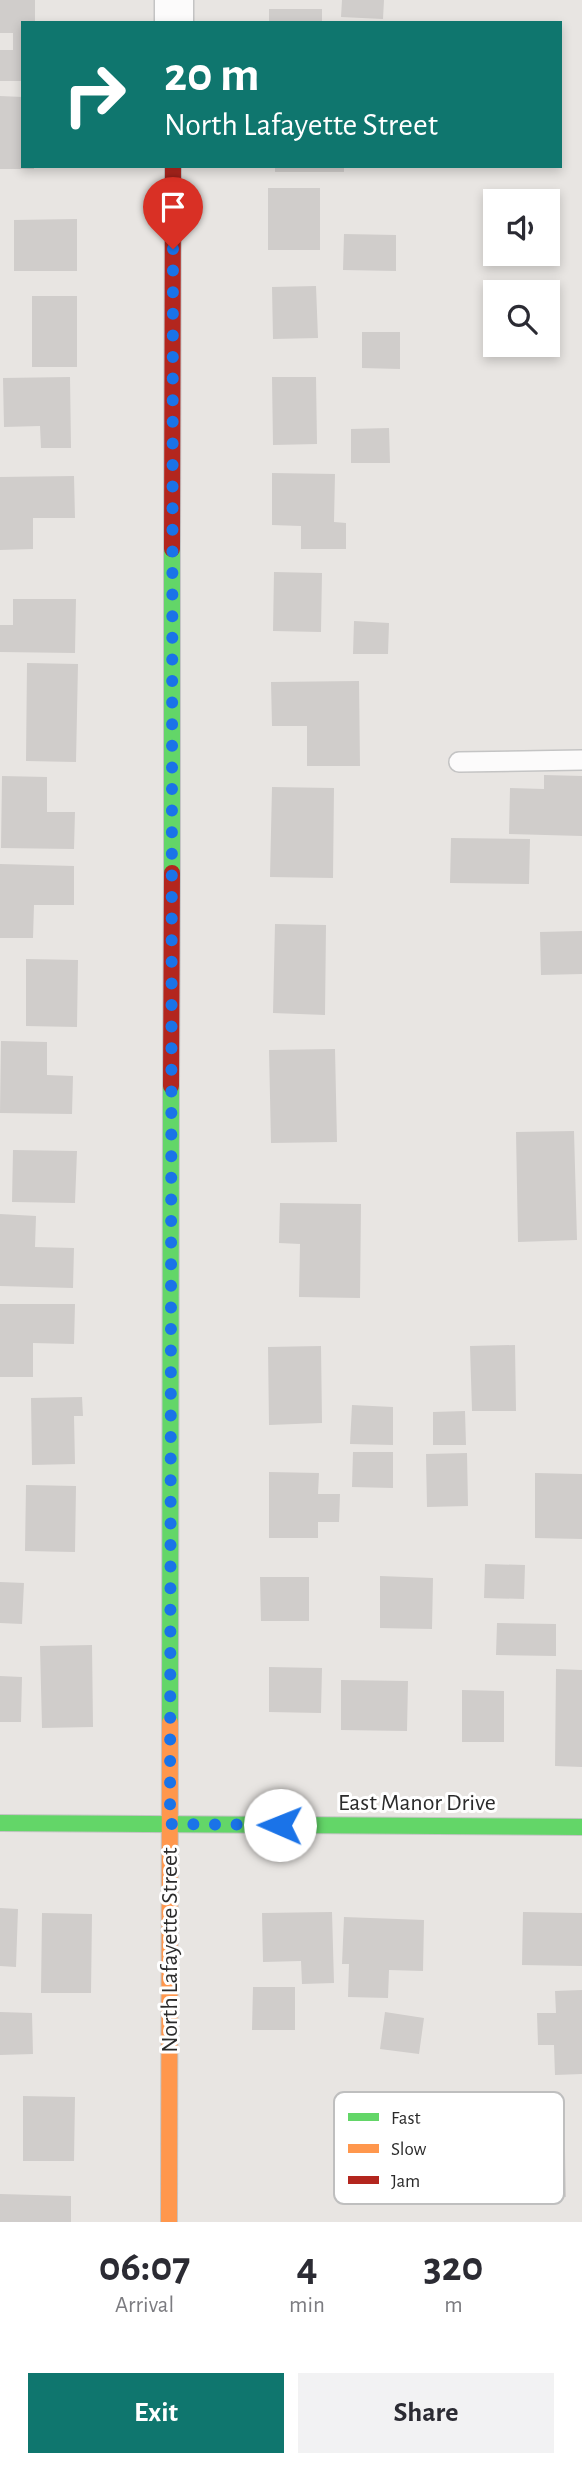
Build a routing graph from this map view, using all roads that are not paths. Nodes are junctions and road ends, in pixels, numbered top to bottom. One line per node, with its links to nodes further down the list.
1 (174, 0): 2 (street)
2 (174, 21)
3 (173, 168): 7 (street, North Lafayette Street)
4 (582, 760): 5 (lane)
5 (459, 762)
6 (0, 1823): 7 (street, East Manor Drive)
7 (170, 1824): 8 (street, East Manor Drive); 9 (street, North Lafayette Street)
8 (582, 1827)
9 (169, 2222)

